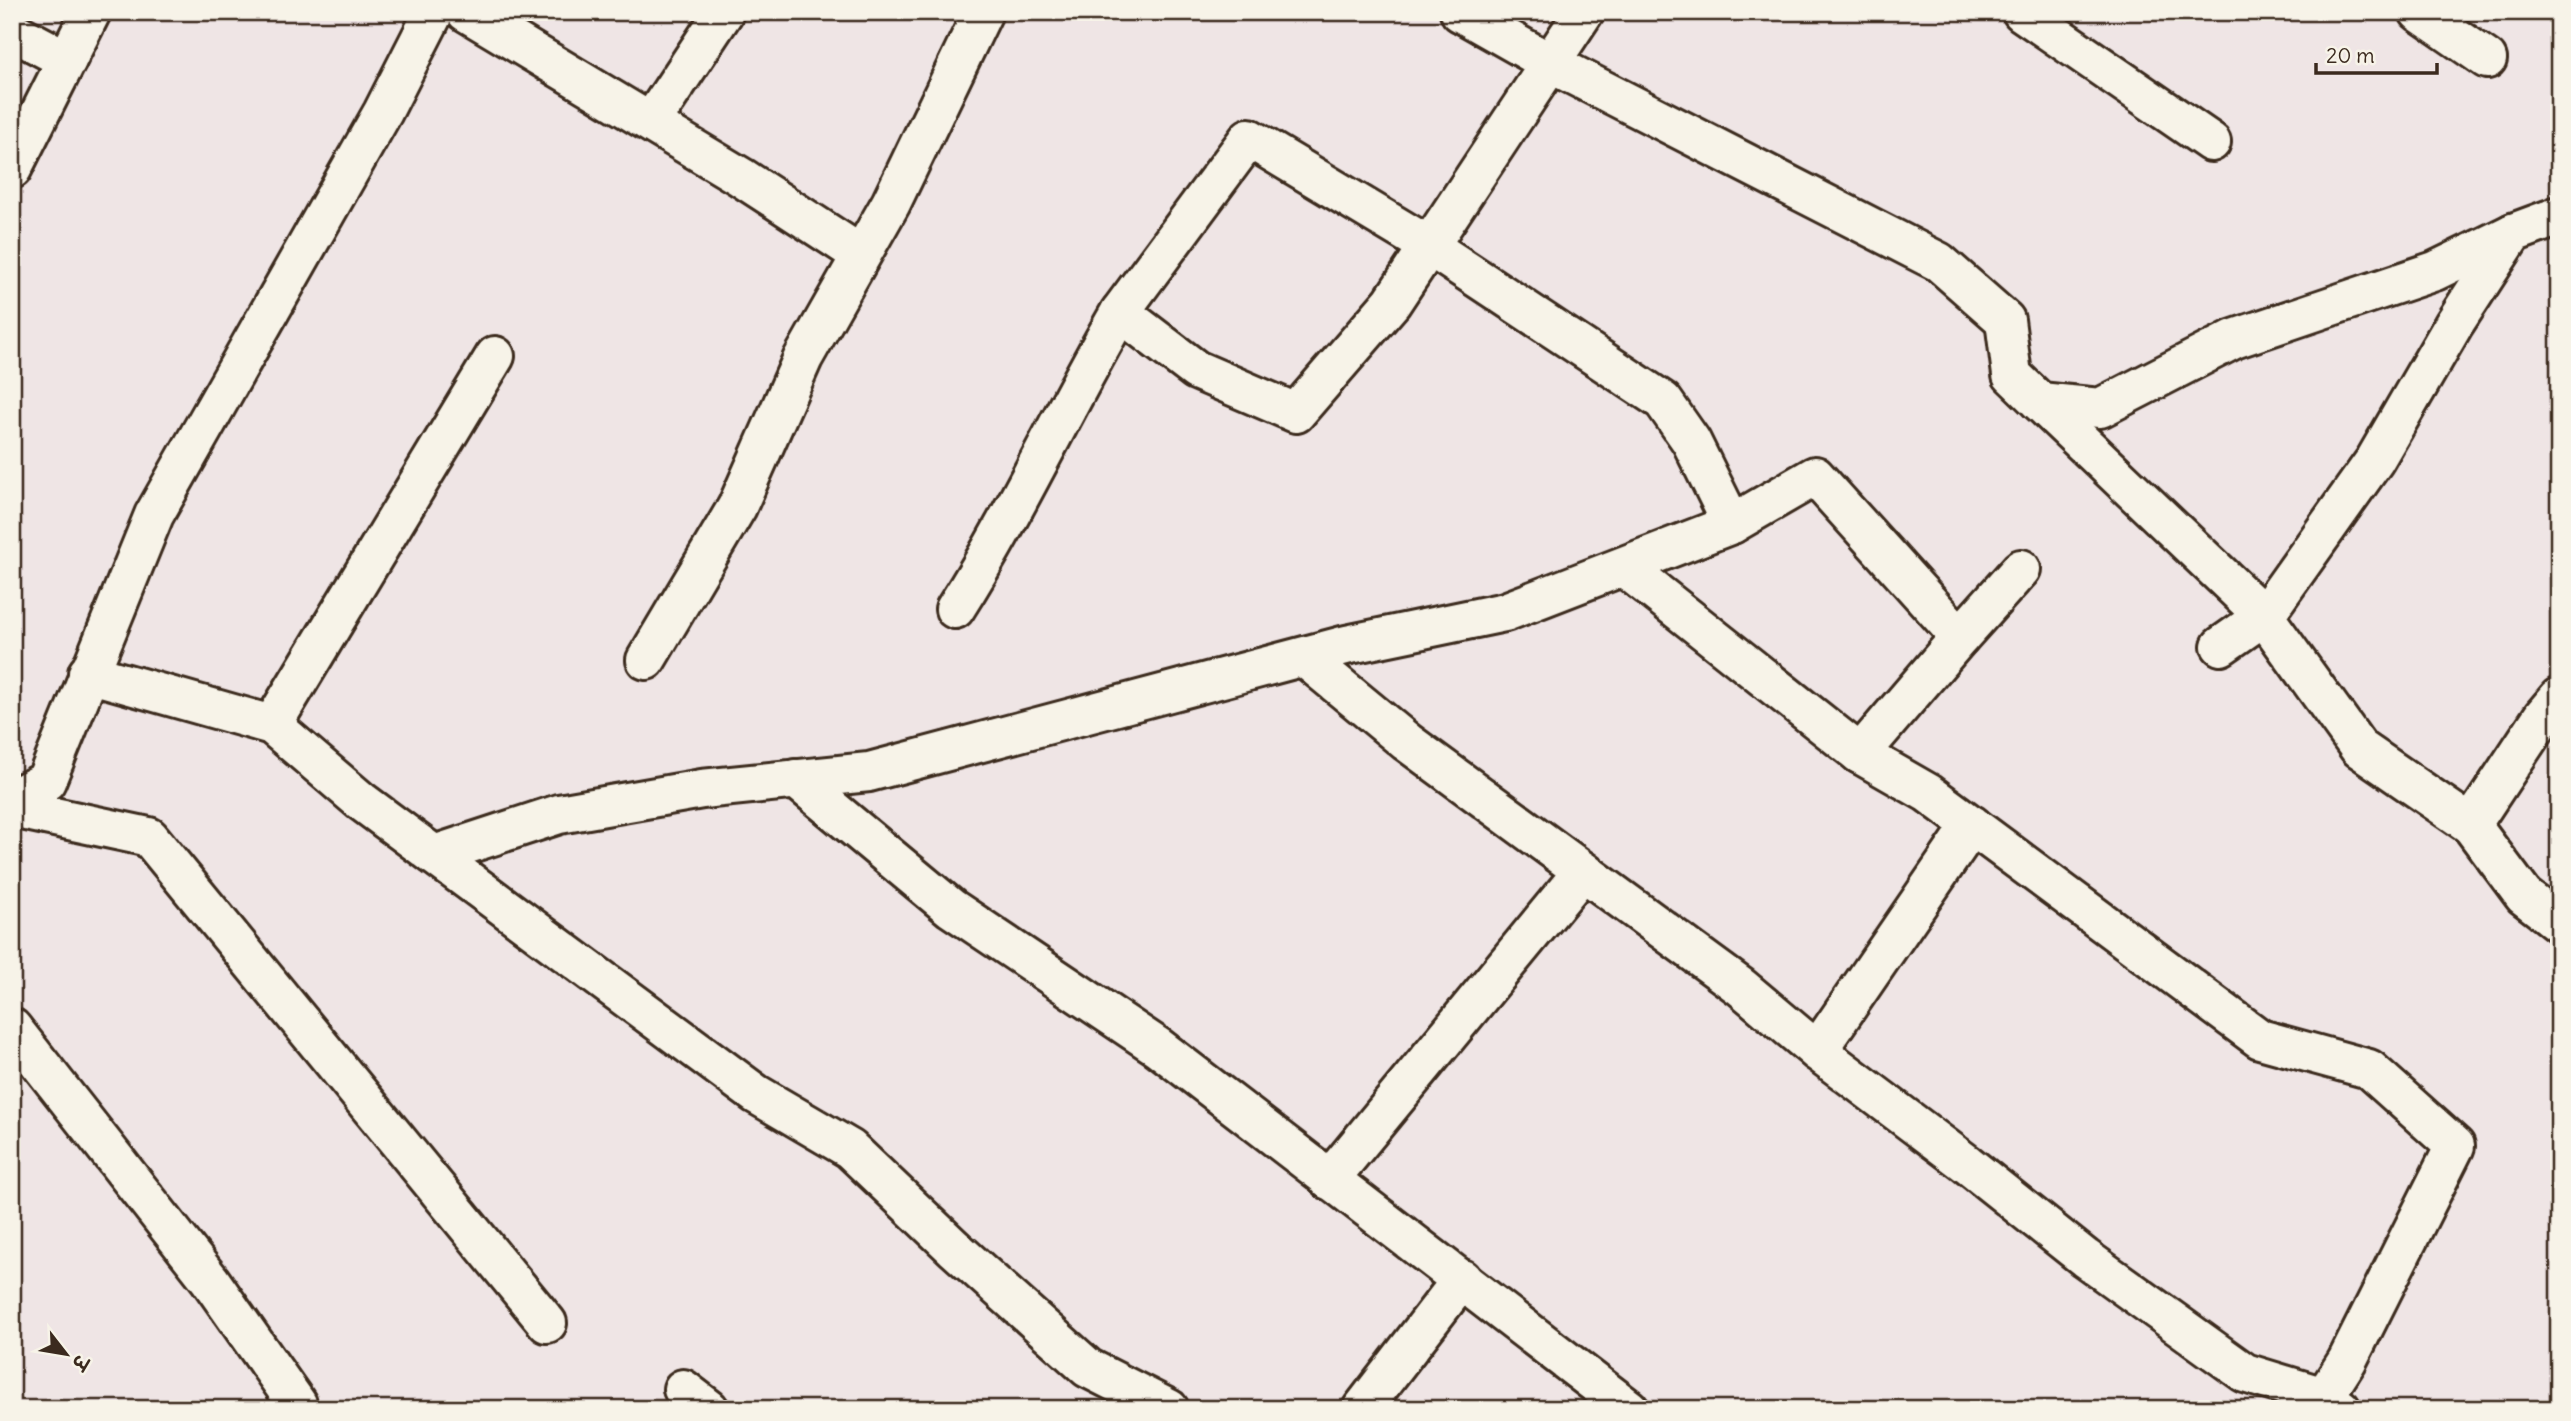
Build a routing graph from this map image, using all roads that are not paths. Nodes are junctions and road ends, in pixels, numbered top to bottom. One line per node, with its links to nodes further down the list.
1 (91, 12): 12 (street)
2 (434, 12): 33 (street)
3 (466, 12): 14 (street)
4 (724, 12): 14 (street)
5 (983, 12): 20 (street)
6 (1460, 12): 13 (street)
7 (1584, 12): 13 (street)
8 (2022, 12): 15 (street)
9 (2419, 12): 11 (street)
10 (12, 31): 12 (street)
11 (2487, 59)
12 (67, 60): 16 (street)
13 (1550, 63): 19 (street); 23 (street)
14 (651, 122): 20 (street)
15 (2211, 142)
16 (12, 170)
17 (2559, 216): 18 (street)
18 (2513, 233): 23 (street); 28 (street)
19 (1429, 246): 21 (street); 21 (street); 24 (street)
20 (861, 255): 32 (street)
21 (1120, 312): 27 (street)
22 (495, 356): 35 (street)
23 (2040, 402): 28 (street)
24 (1732, 524): 25 (street); 29 (street)
25 (1624, 566): 31 (street); 36 (street)
26 (2021, 569): 29 (street)
27 (955, 608)
28 (2264, 616): 30 (street); 41 (street)
29 (1960, 637): 36 (street)
30 (2221, 646)
31 (1304, 657): 37 (street); 43 (street)
32 (646, 660)
33 (88, 673): 35 (street); 38 (street)
34 (2559, 697): 41 (street)
35 (272, 725): 42 (street)
36 (1860, 754): 40 (street)
37 (796, 779): 42 (street); 47 (street)
38 (12, 799)
39 (12, 808): 49 (street)
40 (1972, 825): 46 (street); 50 (street)
41 (2471, 825): 44 (street)
42 (435, 855): 52 (street)
43 (1583, 871): 46 (street); 47 (street)
44 (2559, 923)
45 (12, 1028): 51 (street)
46 (1817, 1051): 50 (street)
47 (1329, 1180): 48 (street)
48 (1462, 1279): 53 (street); 54 (street)
49 (547, 1323)
50 (2332, 1403)
51 (291, 1409)
52 (1168, 1409)
53 (1362, 1409)
54 (1629, 1409)

